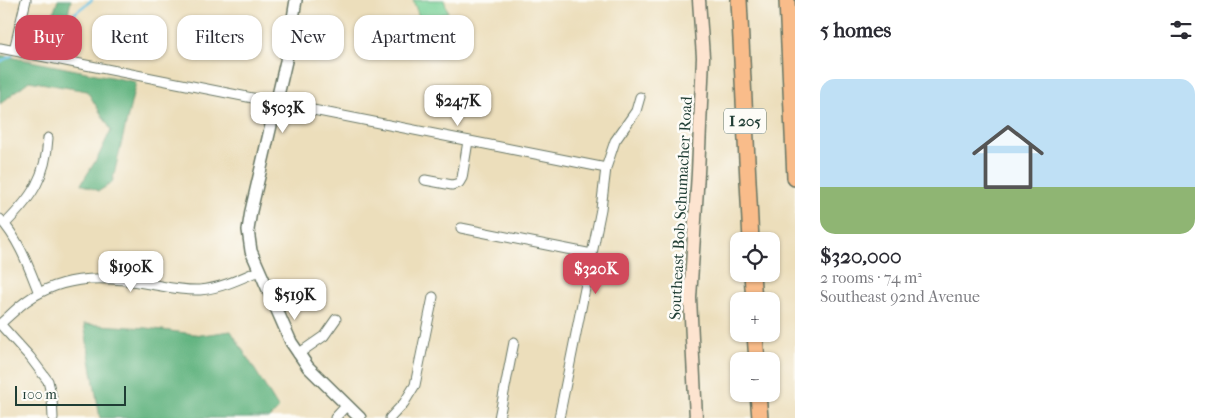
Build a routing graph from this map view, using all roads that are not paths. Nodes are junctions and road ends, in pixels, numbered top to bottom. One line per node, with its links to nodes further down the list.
1 (26, 0): 7 (street)
2 (296, 0): 9 (street)
3 (699, 0): 34 (main road, Southeast Bob Schumacher Road)
4 (739, 0): 17 (highway, I 205)
5 (787, 0): 13 (highway)
6 (0, 48): 7 (street)
7 (14, 50): 9 (street)
8 (640, 97): 12 (street)
9 (277, 102): 11 (street); 19 (street)
10 (48, 138): 15 (street)
11 (468, 141): 12 (street); 14 (street)
12 (606, 168): 18 (street)
13 (795, 178)
14 (425, 180)
15 (2, 222): 20 (street)
16 (461, 228): 18 (street)
17 (751, 232)
18 (592, 254): 33 (street)
19 (258, 270): 20 (street); 25 (street)
20 (39, 294): 23 (street)
21 (434, 297): 31 (street)
22 (336, 319): 25 (street)
23 (0, 324): 28 (street)
24 (514, 342): 32 (street)
25 (298, 354): 27 (street)
26 (759, 402): 35 (highway)
27 (347, 406): 29 (street); 30 (street)
28 (54, 418)
29 (335, 418)
30 (360, 418)
31 (390, 418)
32 (499, 418)
33 (559, 418)
34 (696, 418)
35 (760, 418)

